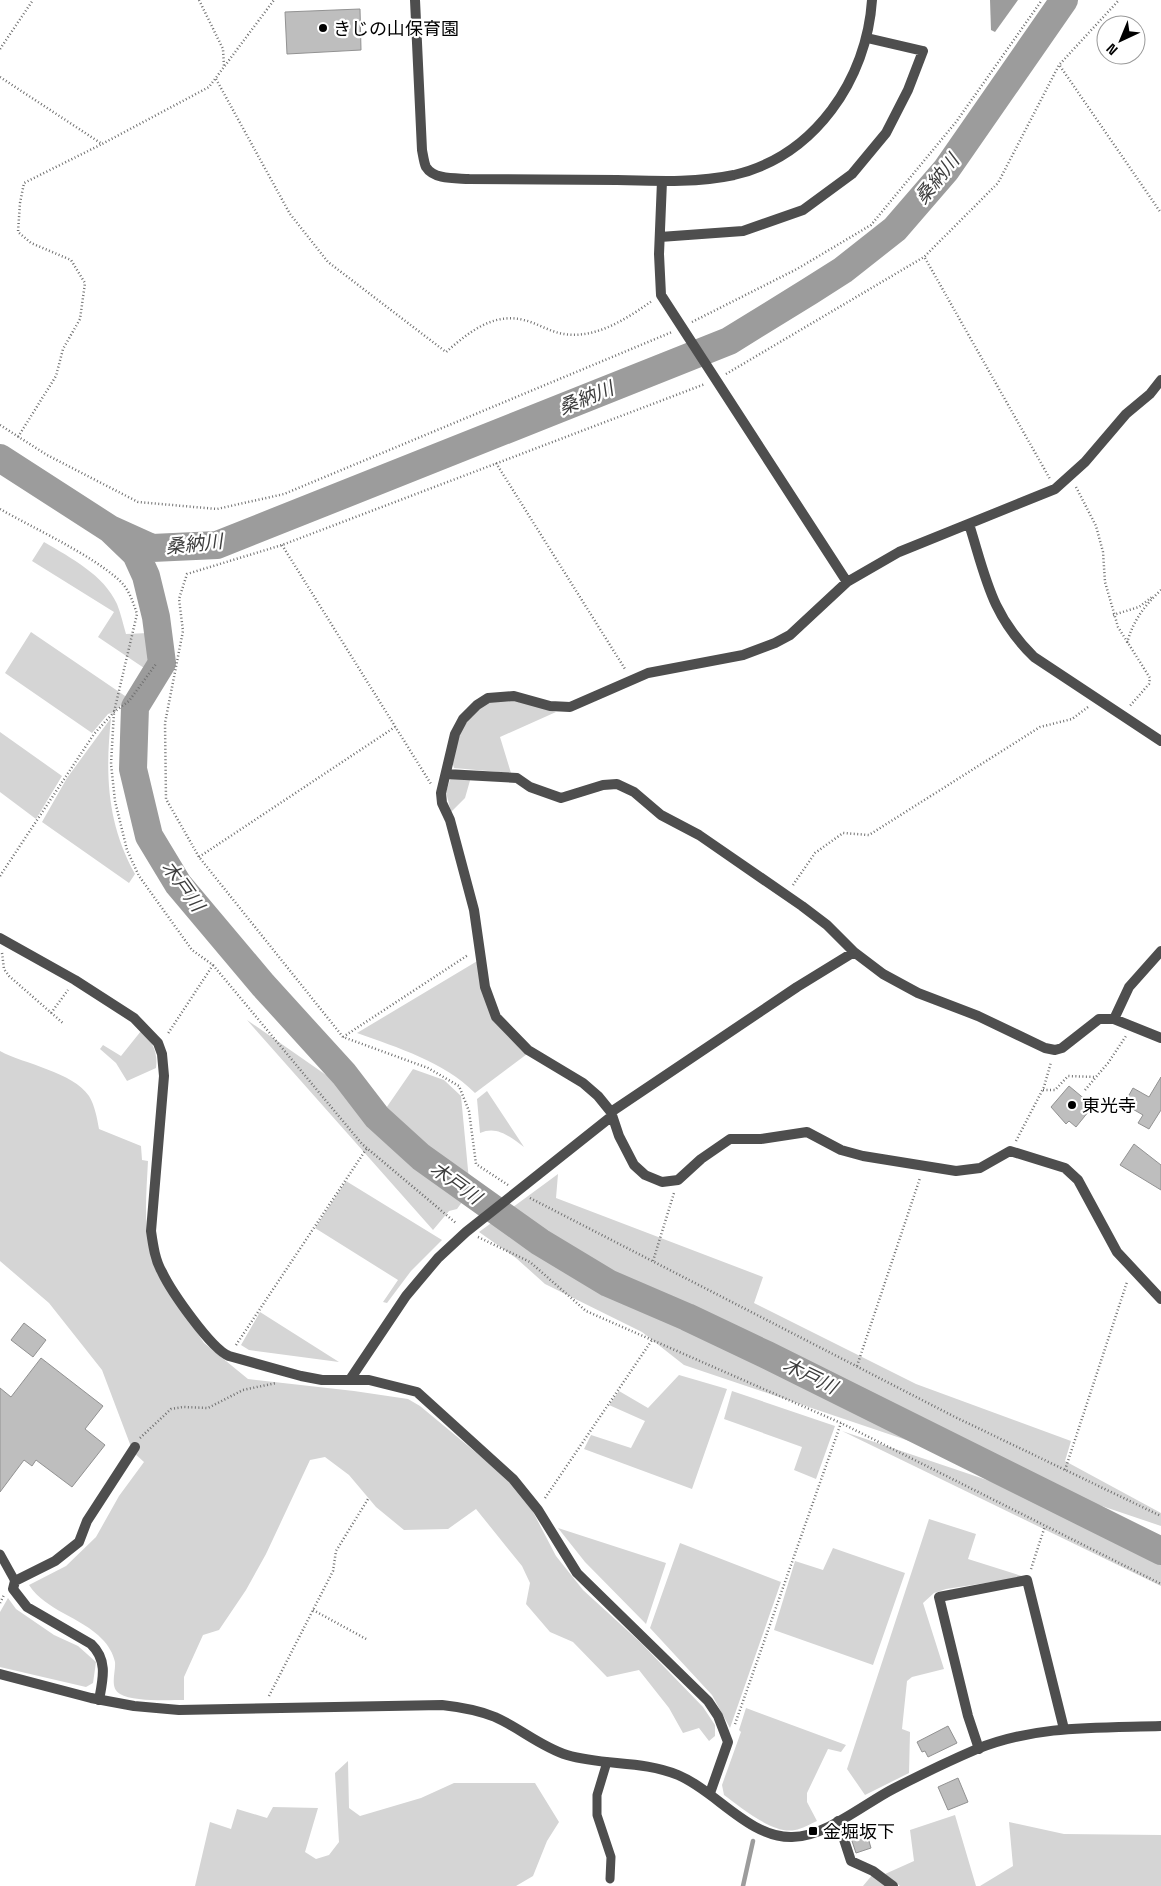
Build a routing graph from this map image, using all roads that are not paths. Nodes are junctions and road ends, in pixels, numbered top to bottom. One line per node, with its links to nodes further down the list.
1 (414, 0): 4 (street)
2 (872, 0): 3 (street)
3 (867, 38): 4 (street); 5 (street)
4 (662, 181): 5 (street)
5 (660, 237): 8 (street)
6 (1161, 380): 7 (street)
7 (970, 524): 8 (street); 9 (street)
8 (847, 582): 10 (street)
9 (1161, 741)
10 (446, 774): 13 (street); 16 (street)
11 (1, 939): 18 (street)
12 (1161, 951): 14 (street)
13 (854, 952): 14 (street); 16 (street)
14 (1114, 1019): 15 (street)
15 (1161, 1038)
16 (612, 1114): 17 (street); 18 (street)
17 (1161, 1299)
18 (351, 1378): 27 (street)
19 (135, 1447): 21 (street)
20 (0, 1554): 21 (lane)
21 (15, 1581): 23 (street)
22 (0, 1674): 23 (street)
23 (99, 1700): 29 (street)
24 (1161, 1726): 25 (street)
25 (1064, 1729): 28 (street); 28 (street)
26 (733, 1730): 27 (street)
27 (728, 1742): 30 (street)
28 (979, 1749): 31 (street)
29 (607, 1762): 30 (street); 32 (lane)
30 (710, 1793): 31 (street)
31 (838, 1821): 33 (street)
32 (610, 1879)
33 (893, 1886)

